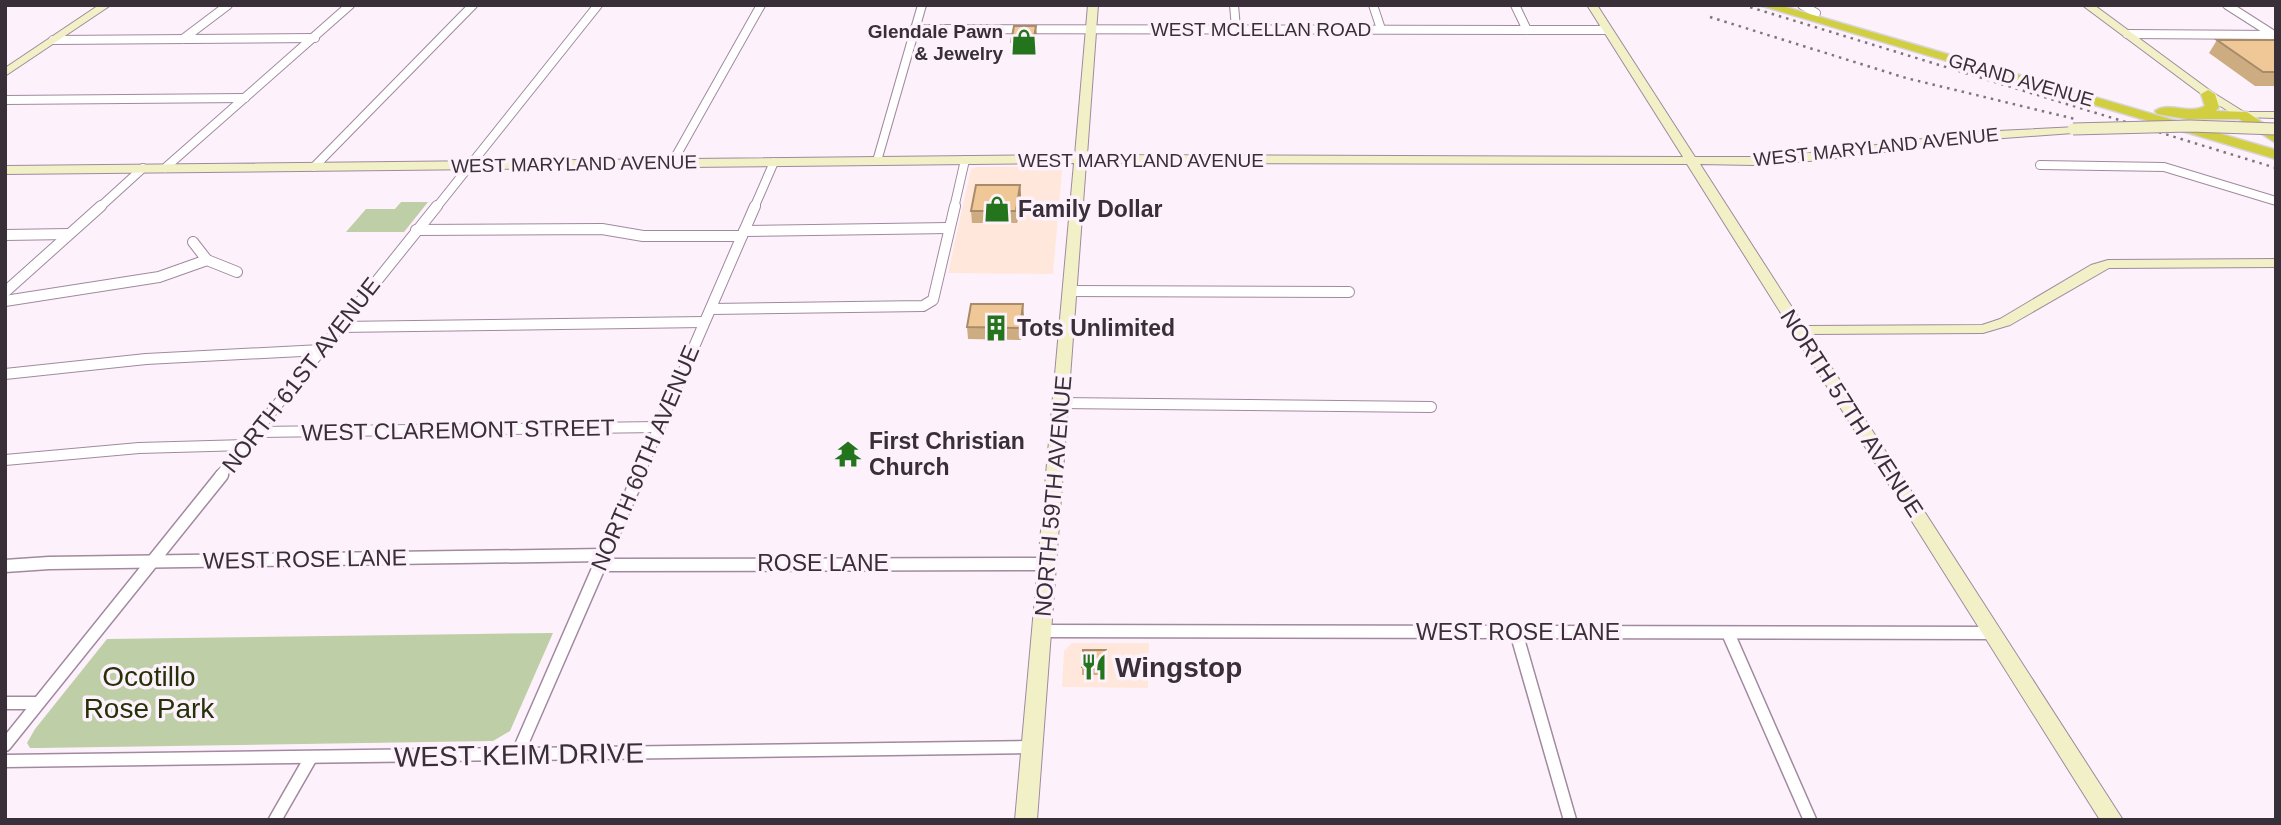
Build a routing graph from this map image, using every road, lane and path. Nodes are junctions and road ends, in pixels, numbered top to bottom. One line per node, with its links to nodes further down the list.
1 (106, 5): 29 (street)
2 (228, 5): 28 (street)
3 (350, 5): 27 (street)
4 (473, 5): 50 (street)
5 (598, 5): 48 (street, NORTH 61ST AVENUE)
6 (761, 5): 47 (street)
7 (922, 5): 21 (street)
8 (1093, 5): 19 (street, NORTH 59TH AVENUE)
9 (1234, 5): 20 (street)
10 (1373, 5): 22 (street)
11 (1514, 5): 23 (street)
12 (1592, 5): 24 (street, NORTH 57TH AVENUE)
13 (1765, 5): 41 (highway, GRAND AVENUE)
14 (1791, 5): 18 (highway, GRAND AVENUE)
15 (1802, 5): 18 (street)
16 (2087, 5): 25 (street)
17 (2227, 5): 26 (street)
18 (1816, 13): 34 (highway, GRAND AVENUE)
19 (1091, 28): 20 (street, WEST MCLELLAN ROAD); 21 (street, WEST MCLELLAN ROAD); 42 (street, NORTH 59TH AVENUE)
20 (1236, 28): 22 (street, WEST MCLELLAN ROAD)
21 (914, 29): 43 (street)
22 (1381, 29): 23 (street, WEST MCLELLAN ROAD)
23 (1527, 30): 24 (street, WEST MCLELLAN ROAD)
24 (1607, 30): 46 (street, NORTH 57TH AVENUE)
25 (2127, 34): 26 (street); 31 (street)
26 (2275, 35)
27 (315, 38): 28 (street); 32 (street)
28 (183, 39): 29 (street)
29 (53, 40): 30 (street)
30 (5, 73)
31 (2208, 94): 35 (highway); 36 (street)
32 (245, 99): 33 (street); 52 (street)
33 (5, 100)
34 (2137, 106): 35 (highway); 40 (highway, GRAND AVENUE)
35 (2199, 115): 36 (highway)
36 (2242, 115): 37 (street); 39 (highway)
37 (2276, 115)
38 (2276, 129): 46 (street, WEST MARYLAND AVENUE, bridge)
39 (2276, 139)
40 (2276, 146)
41 (2276, 155)
42 (1079, 159): 44 (street, WEST MARYLAND AVENUE); 46 (street, WEST MARYLAND AVENUE); 64 (street, NORTH 59TH AVENUE)
43 (877, 160): 44 (street, WEST MARYLAND AVENUE); 45 (street, WEST MARYLAND AVENUE)
44 (965, 160): 55 (street)
45 (775, 162): 47 (street, WEST MARYLAND AVENUE); 58 (street, NORTH 60TH AVENUE)
46 (1690, 162): 71 (street, NORTH 57TH AVENUE)
47 (672, 163): 48 (street, WEST MARYLAND AVENUE)
48 (469, 165): 50 (street, WEST MARYLAND AVENUE); 56 (street, NORTH 61ST AVENUE)
49 (2040, 165): 54 (street)
50 (314, 167): 52 (street, WEST MARYLAND AVENUE)
51 (143, 168): 52 (street, WEST MARYLAND AVENUE); 53 (street, WEST MARYLAND AVENUE); 57 (street)
52 (165, 168)
53 (5, 170)
54 (2276, 201)
55 (949, 228): 58 (street); 68 (street)
56 (416, 230): 58 (street); 70 (street, NORTH 61ST AVENUE)
57 (69, 234): 59 (street); 65 (street)
58 (743, 234): 68 (street, NORTH 60TH AVENUE)
59 (5, 235)
60 (193, 242): 61 (street)
61 (207, 260): 63 (street); 67 (street)
62 (2276, 263): 71 (street)
63 (237, 272)
64 (1069, 290): 66 (street); 74 (street, NORTH 59TH AVENUE)
65 (5, 292)
66 (1349, 292)
67 (5, 301)
68 (710, 309): 69 (street, NORTH 60TH AVENUE)
69 (704, 322): 70 (street); 76 (street, NORTH 60TH AVENUE)
70 (340, 327): 72 (street, NORTH 61ST AVENUE)
71 (1799, 330): 87 (street, NORTH 57TH AVENUE)
72 (321, 350): 73 (street); 77 (street, NORTH 61ST AVENUE)
73 (5, 374)
74 (1060, 403): 75 (street); 82 (street, NORTH 59TH AVENUE)
75 (1431, 407)
76 (659, 427): 77 (street, WEST CLAREMONT STREET); 80 (street, NORTH 60TH AVENUE)
77 (257, 432): 78 (street, NORTH 61ST AVENUE)
78 (246, 445): 79 (street); 81 (street, NORTH 61ST AVENUE)
79 (5, 460)
80 (602, 560): 81 (street, WEST ROSE LANE); 82 (street, ROSE LANE); 92 (street, NORTH 60TH AVENUE)
81 (152, 562): 83 (street, WEST ROSE LANE); 88 (street, NORTH 61ST AVENUE)
82 (1047, 564): 84 (street, NORTH 59TH AVENUE)
83 (5, 566)
84 (1042, 631): 85 (street, WEST ROSE LANE); 91 (street, NORTH 59TH AVENUE)
85 (1516, 632): 86 (street, WEST ROSE LANE); 97 (street)
86 (1728, 633): 87 (street, WEST ROSE LANE); 98 (street)
87 (1994, 633): 99 (street, NORTH 57TH AVENUE)
88 (38, 703): 89 (street); 90 (street, NORTH 61ST AVENUE)
89 (5, 704)
90 (5, 745)
91 (1032, 747): 92 (street, WEST KEIM DRIVE); 96 (street, NORTH 59TH AVENUE)
92 (517, 755): 93 (street, WEST KEIM DRIVE)
93 (310, 759): 94 (street, WEST KEIM DRIVE); 95 (street)
94 (5, 761)
95 (275, 820)
96 (1026, 820)
97 (1570, 820)
98 (1810, 820)
99 (2112, 820)

